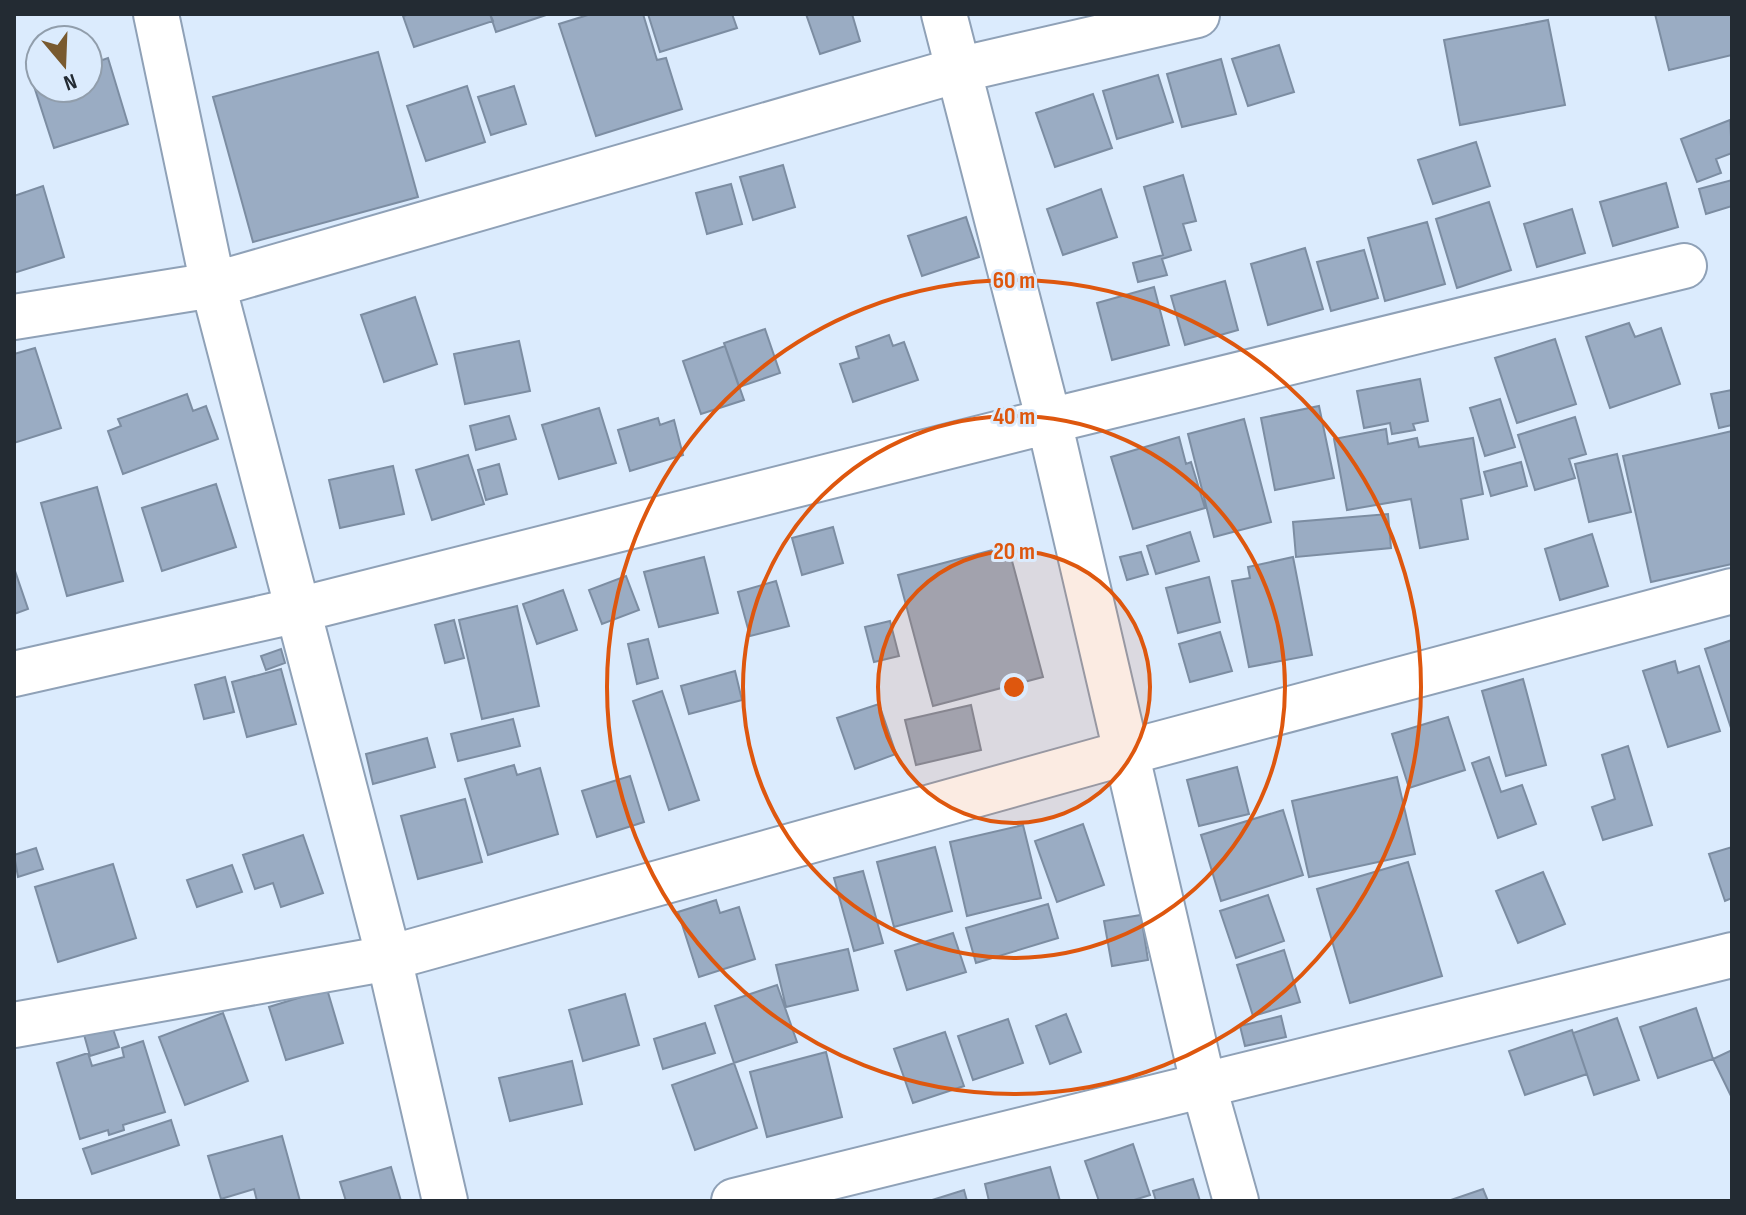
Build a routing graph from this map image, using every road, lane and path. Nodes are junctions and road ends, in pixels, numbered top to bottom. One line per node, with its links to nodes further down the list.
1 (156, 14): 6 (street)
2 (944, 14): 4 (street)
3 (1197, 15): 4 (street)
4 (958, 70): 6 (street); 8 (street)
5 (1684, 266): 8 (street)
6 (213, 285): 7 (street); 10 (street)
7 (14, 317)
8 (1049, 421): 10 (street); 12 (street)
9 (1732, 591): 12 (street)
10 (298, 610): 11 (street); 14 (street)
11 (14, 674)
12 (1125, 753): 14 (street); 16 (street)
13 (1732, 955): 16 (street)
14 (389, 958): 15 (street); 17 (street)
15 (14, 1025)
16 (1204, 1087): 18 (street); 19 (street)
17 (445, 1201)
18 (734, 1201)
19 (1236, 1201)

